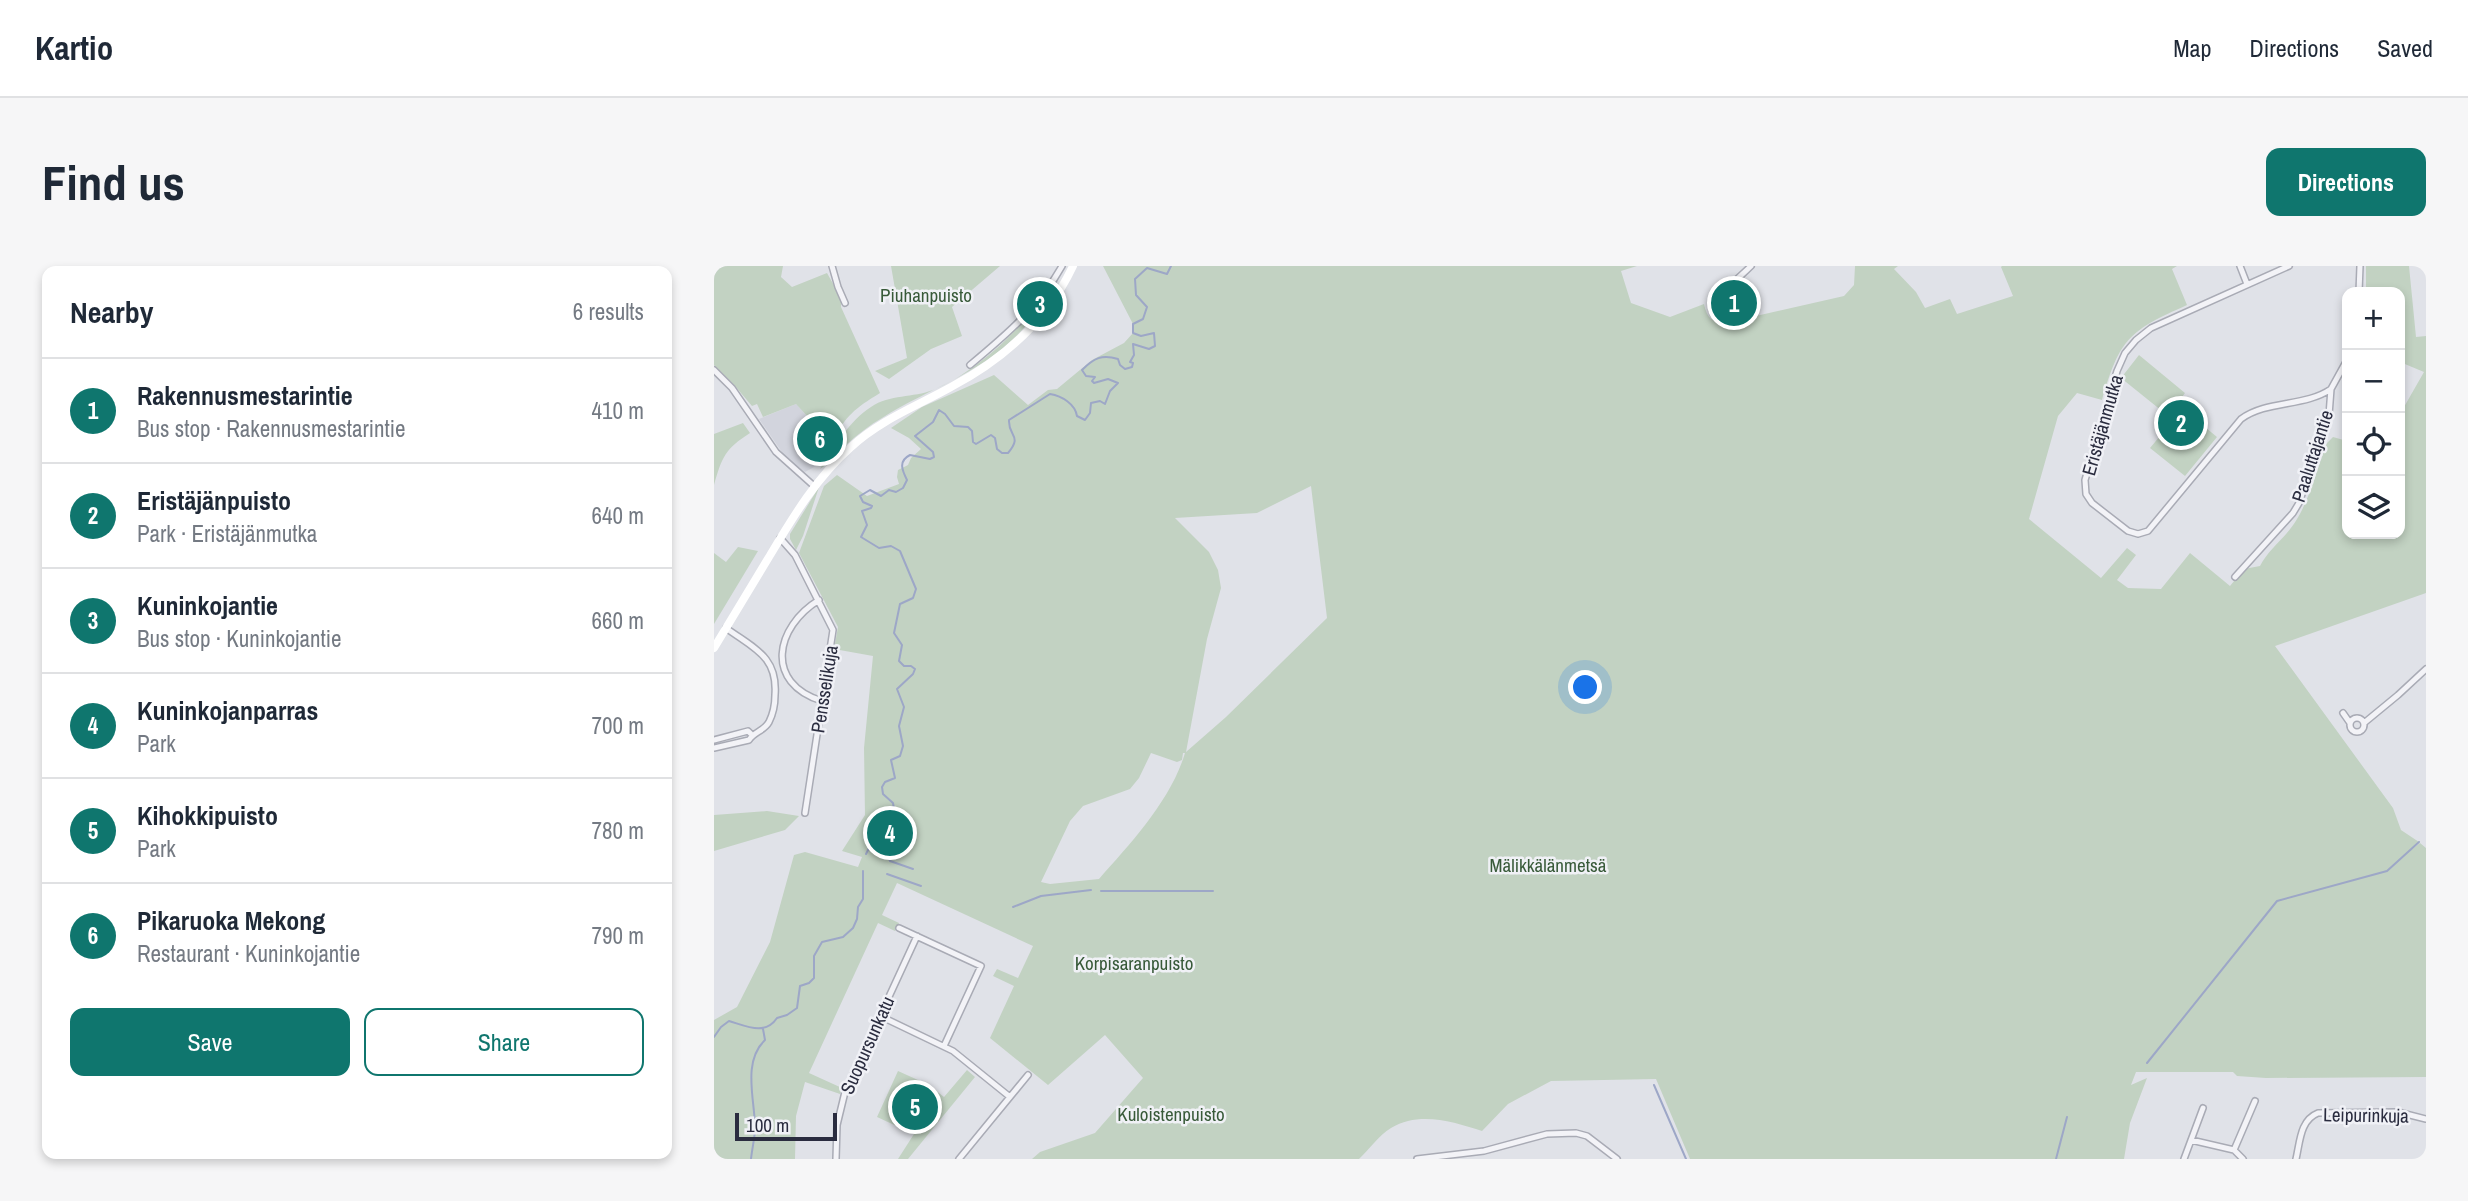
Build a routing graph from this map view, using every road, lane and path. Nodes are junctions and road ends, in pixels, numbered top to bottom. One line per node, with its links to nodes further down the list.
1 (832, 266): 13 (street)
2 (1062, 266): 8 (street)
3 (1073, 266): 12 (main road)
4 (1751, 266): 11 (street)
5 (2240, 266): 9 (street)
6 (2289, 266): 9 (street, Eristäjänmutka)
7 (2360, 266): 10 (street)
8 (1052, 283): 12 (street); 14 (street)
9 (2247, 284): 17 (street, Eristäjänmutka)
10 (2359, 287)
11 (1729, 288): 11 (street)
12 (1061, 289): 18 (main road)
13 (845, 303)
14 (970, 365)
15 (2342, 369): 17 (street, Paaluttajantie)
16 (714, 370): 18 (street)
17 (2331, 389): 20 (street, Paaluttajantie)
18 (814, 486): 19 (main road)
19 (780, 538): 21 (street, Pensselikuja); 22 (main road)
20 (2235, 577)
21 (819, 600): 24 (street); 27 (street, Pensselikuja)
22 (726, 628): 23 (main road); 26 (street)
23 (714, 648)
24 (784, 667): 26 (street); 27 (street)
25 (2426, 669): 30 (street)
26 (774, 670): 31 (street)
27 (822, 701): 34 (street, Pensselikuja)
28 (2343, 713): 29 (street)
29 (2350, 723): 30 (street); 30 (street)
30 (2364, 723)
31 (752, 735): 32 (street); 33 (street)
32 (714, 740)
33 (714, 748)
34 (805, 813)
35 (899, 928): 36 (street)
36 (916, 936): 37 (street, Suopursunkatu); 38 (street)
37 (880, 1016): 38 (street); 46 (street, Suopursunkatu)
38 (944, 1046): 40 (street)
39 (1028, 1075): 40 (street)
40 (1010, 1097): 47 (street)
41 (2255, 1101): 45 (street)
42 (2203, 1108): 44 (street)
43 (2426, 1119): 52 (street, Leipurinkuja)
44 (2191, 1140): 45 (street); 50 (street)
45 (2234, 1150): 51 (street)
46 (836, 1159)
47 (960, 1159)
48 (1417, 1159): 49 (street)
49 (1617, 1159)
50 (2184, 1159)
51 (2243, 1159)
52 (2296, 1159)

